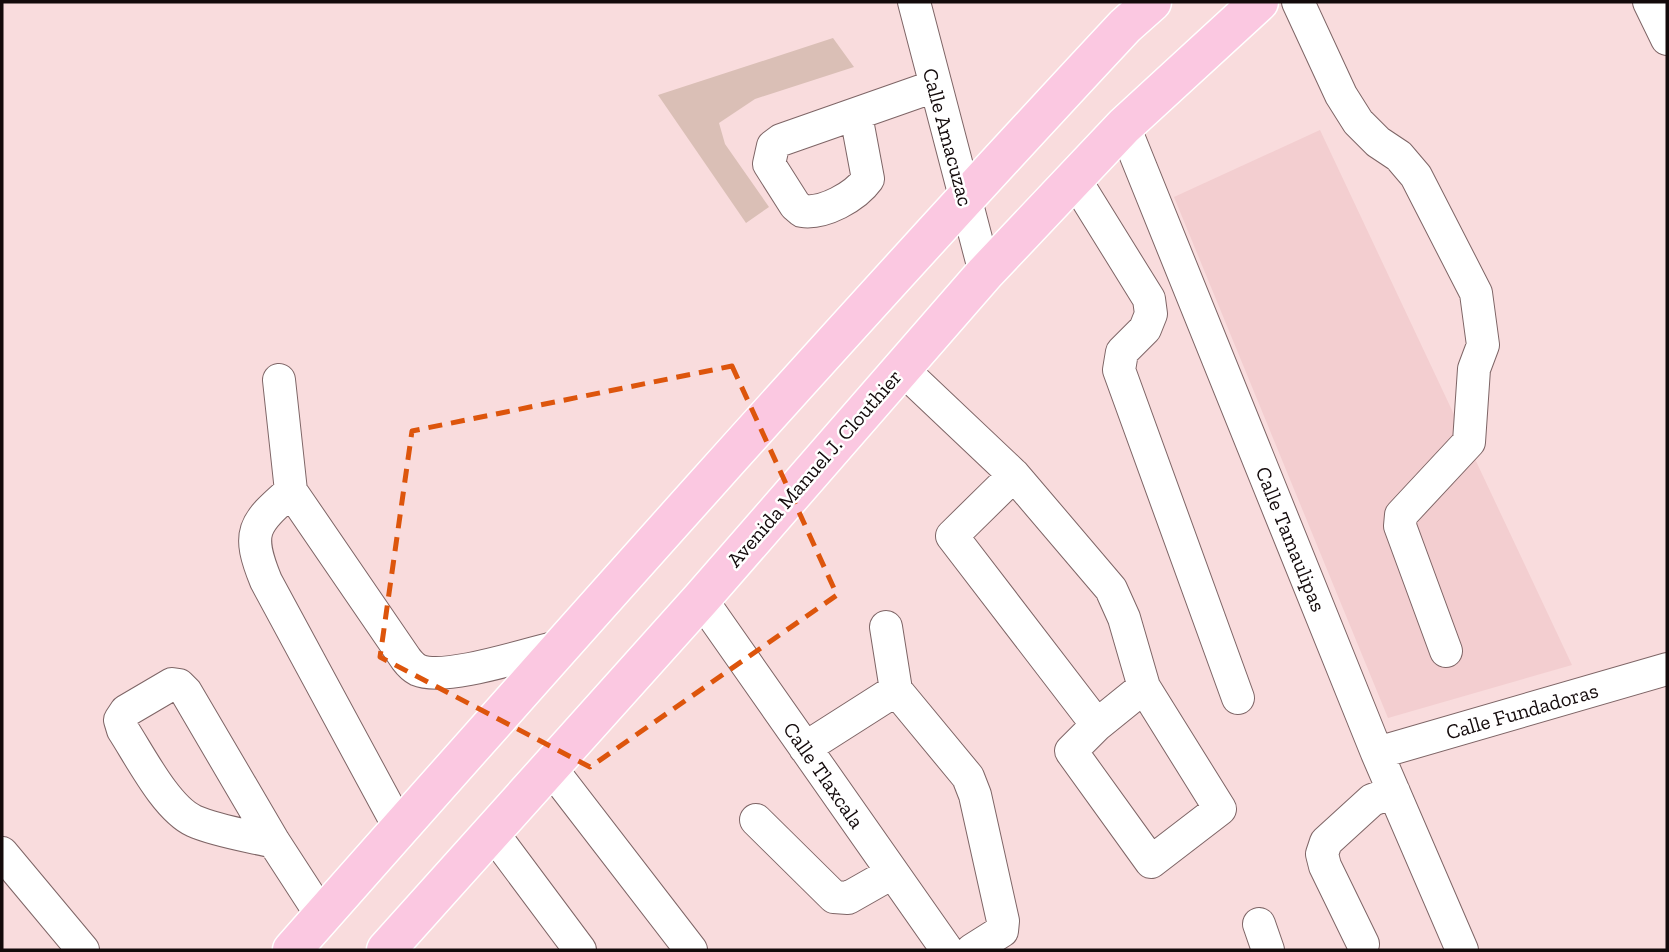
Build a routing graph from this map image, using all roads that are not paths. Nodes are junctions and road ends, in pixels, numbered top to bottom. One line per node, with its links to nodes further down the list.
1 (914, 2): 7 (street, Calle Amacuzac)
2 (1152, 2): 11 (main road)
3 (1259, 2): 9 (main road, Avenida Manuel J. Clouthier)
4 (1298, 2): 20 (street)
5 (1649, 2): 6 (street)
6 (1667, 39)
7 (935, 86): 8 (street); 11 (street, Calle Amacuzac)
8 (856, 115)
9 (1124, 126): 10 (main road, Avenida Manuel J. Clouthier); 27 (street, Calle Tamaulipas)
10 (1074, 178): 12 (main road, Avenida Manuel J. Clouthier); 24 (street)
11 (964, 198): 12 (street, Calle Amacuzac); 19 (main road)
12 (985, 272): 13 (main road, Avenida Manuel J. Clouthier)
13 (901, 368): 15 (street); 17 (main road, Avenida Manuel J. Clouthier)
14 (278, 380): 16 (street)
15 (1014, 475): 22 (street); 25 (street)
16 (291, 491): 19 (street); 31 (street)
17 (701, 599): 26 (street, Calle Tlaxcala); 28 (main road, Avenida Manuel J. Clouthier)
18 (886, 627): 23 (street)
19 (561, 646): 31 (main road)
20 (1446, 651)
21 (1667, 669): 27 (street, Calle Fundadoras)
22 (1144, 687): 25 (street); 25 (street)
23 (896, 690): 26 (street); 44 (street)
24 (1238, 698)
25 (1097, 725)
26 (804, 748): 35 (street, Calle Tlaxcala)
27 (1377, 753): 29 (street, Calle Tamaulipas)
28 (550, 767): 32 (main road, Avenida Manuel J. Clouthier); 42 (street)
29 (1394, 792): 37 (street); 45 (street, Calle Tamaulipas)
30 (756, 820): 35 (street)
31 (400, 829): 36 (main road)
32 (492, 832): 38 (main road, Avenida Manuel J. Clouthier); 41 (street)
33 (274, 842): 33 (street); 36 (street)
34 (2, 853): 39 (street)
35 (892, 873): 43 (street, Calle Tlaxcala)
36 (322, 916): 40 (main road)
37 (1363, 944)
38 (397, 946)
39 (83, 950)
40 (292, 950)
41 (580, 950)
42 (691, 950)
43 (947, 950)
44 (972, 950)
45 (1462, 950)

